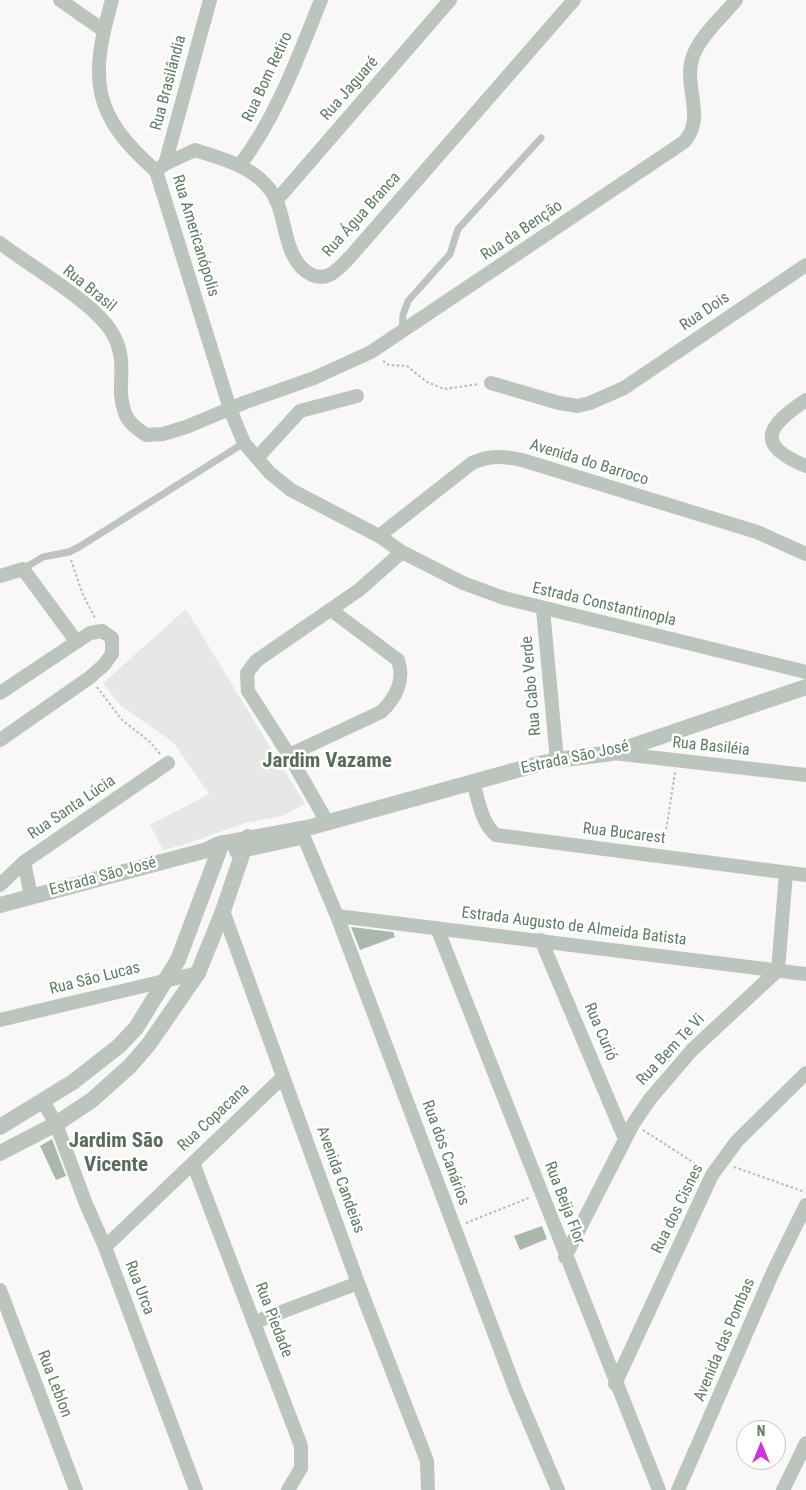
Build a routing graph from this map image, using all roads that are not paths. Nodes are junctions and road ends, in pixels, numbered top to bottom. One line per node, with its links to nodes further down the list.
1 (60, 0): 8 (street)
2 (112, 0): 8 (street, Rua Americanópolis)
3 (210, 0): 11 (street, Rua Brasilândia)
4 (321, 0): 10 (street, Rua Bom Retiro)
5 (450, 0): 12 (street, Rua Jaguaré)
6 (574, 0): 12 (street, Rua Água Branca)
7 (736, 0): 15 (street, Rua da Benção)
8 (103, 30): 11 (street, Rua Americanópolis)
9 (541, 138): 15 (lane)
10 (240, 165): 11 (street, Rua Água Branca); 12 (street, Rua Água Branca)
11 (161, 167): 19 (street, Rua Americanópolis)
12 (276, 200)
13 (0, 243): 19 (street, Rua Brasil)
14 (806, 265): 16 (street, Rua Dois)
15 (402, 332): 19 (street, Rua da Benção)
16 (491, 383)
17 (357, 396): 21 (street)
18 (806, 400): 22 (street)
19 (230, 409): 20 (street)
20 (241, 437): 21 (street); 26 (lane)
21 (258, 457): 23 (street)
22 (806, 466)
23 (379, 536): 24 (street); 25 (street, Avenida do Barroco)
24 (402, 552): 28 (street, Estrada Constantinopla); 29 (street)
25 (806, 554)
26 (23, 569): 27 (street); 30 (street)
27 (3, 574)
28 (543, 609): 31 (street, Estrada Constantinopla); 37 (street, Rua Cabo Verde)
29 (331, 610): 36 (street); 36 (street)
30 (76, 641): 33 (street); 34 (street)
31 (806, 672)
32 (806, 687): 35 (street, Estrada São José)
33 (0, 693)
34 (0, 740)
35 (612, 753): 37 (street, Estrada São José); 39 (street, Rua Basiléia)
36 (289, 755): 41 (street, Rua dos Canários)
37 (557, 760): 40 (street, Estrada São José)
38 (168, 764): 44 (street, Rua Santa Lúcia)
39 (806, 775)
40 (473, 783): 41 (street, Estrada São José); 45 (street, Rua Bucarest)
41 (310, 828): 42 (street, Estrada São José); 51 (street, Rua dos Canários)
42 (246, 844): 43 (street, Estrada São José); 50 (street)
43 (216, 849): 48 (street, Estrada São José); 57 (street)
44 (24, 862): 47 (street, Rua Santa Lúcia); 48 (street)
45 (786, 872): 46 (street, Rua Bucarest); 54 (street)
46 (806, 875)
47 (0, 885)
48 (31, 896): 49 (street, Estrada São José)
49 (0, 905)
50 (223, 910): 55 (street); 60 (street, Avenida Candeias)
51 (337, 916): 52 (street, Estrada Augusto de Almeida Batista); 79 (street, Rua dos Canários)
52 (437, 928): 53 (street, Estrada Augusto de Almeida Batista); 69 (street, Rua Beija Flor)
53 (541, 940): 54 (street, Estrada Augusto de Almeida Batista); 64 (street, Rua Curió)
54 (778, 970): 56 (street, Estrada Augusto de Almeida Batista); 64 (street, Rua Bem Te Vi)
55 (198, 973): 57 (street, Rua São Lucas); 62 (street)
56 (806, 974)
57 (168, 979): 58 (street, Rua São Lucas); 61 (street)
58 (0, 1020)
59 (806, 1073): 73 (street, Rua dos Cisnes)
60 (283, 1077): 66 (street, Rua Copacana); 70 (street, Avenida Candeias)
61 (43, 1102): 62 (street, Rua Urca); 63 (street)
62 (56, 1124): 65 (street); 68 (street, Rua Urca)
63 (0, 1126)
64 (625, 1139): 69 (street, Rua Bem Te Vi)
65 (0, 1153)
66 (192, 1163): 68 (street, Rua Copacana); 72 (street, Rua Piedade)
67 (806, 1204): 81 (street, Avenida das Pombas)
68 (105, 1247): 76 (street, Rua Urca)
69 (565, 1257): 73 (street, Rua Beija Flor)
70 (358, 1283): 72 (street); 78 (street, Avenida Candeias)
71 (0, 1290): 75 (street, Rua Leblon)
72 (255, 1322): 77 (street, Rua Piedade)
73 (615, 1384): 80 (street, Rua Beija Flor)
74 (806, 1443): 82 (street)
75 (76, 1490)
76 (196, 1490)
77 (288, 1490)
78 (428, 1490)
79 (558, 1490)
80 (659, 1490)
81 (678, 1490)
82 (783, 1490)

